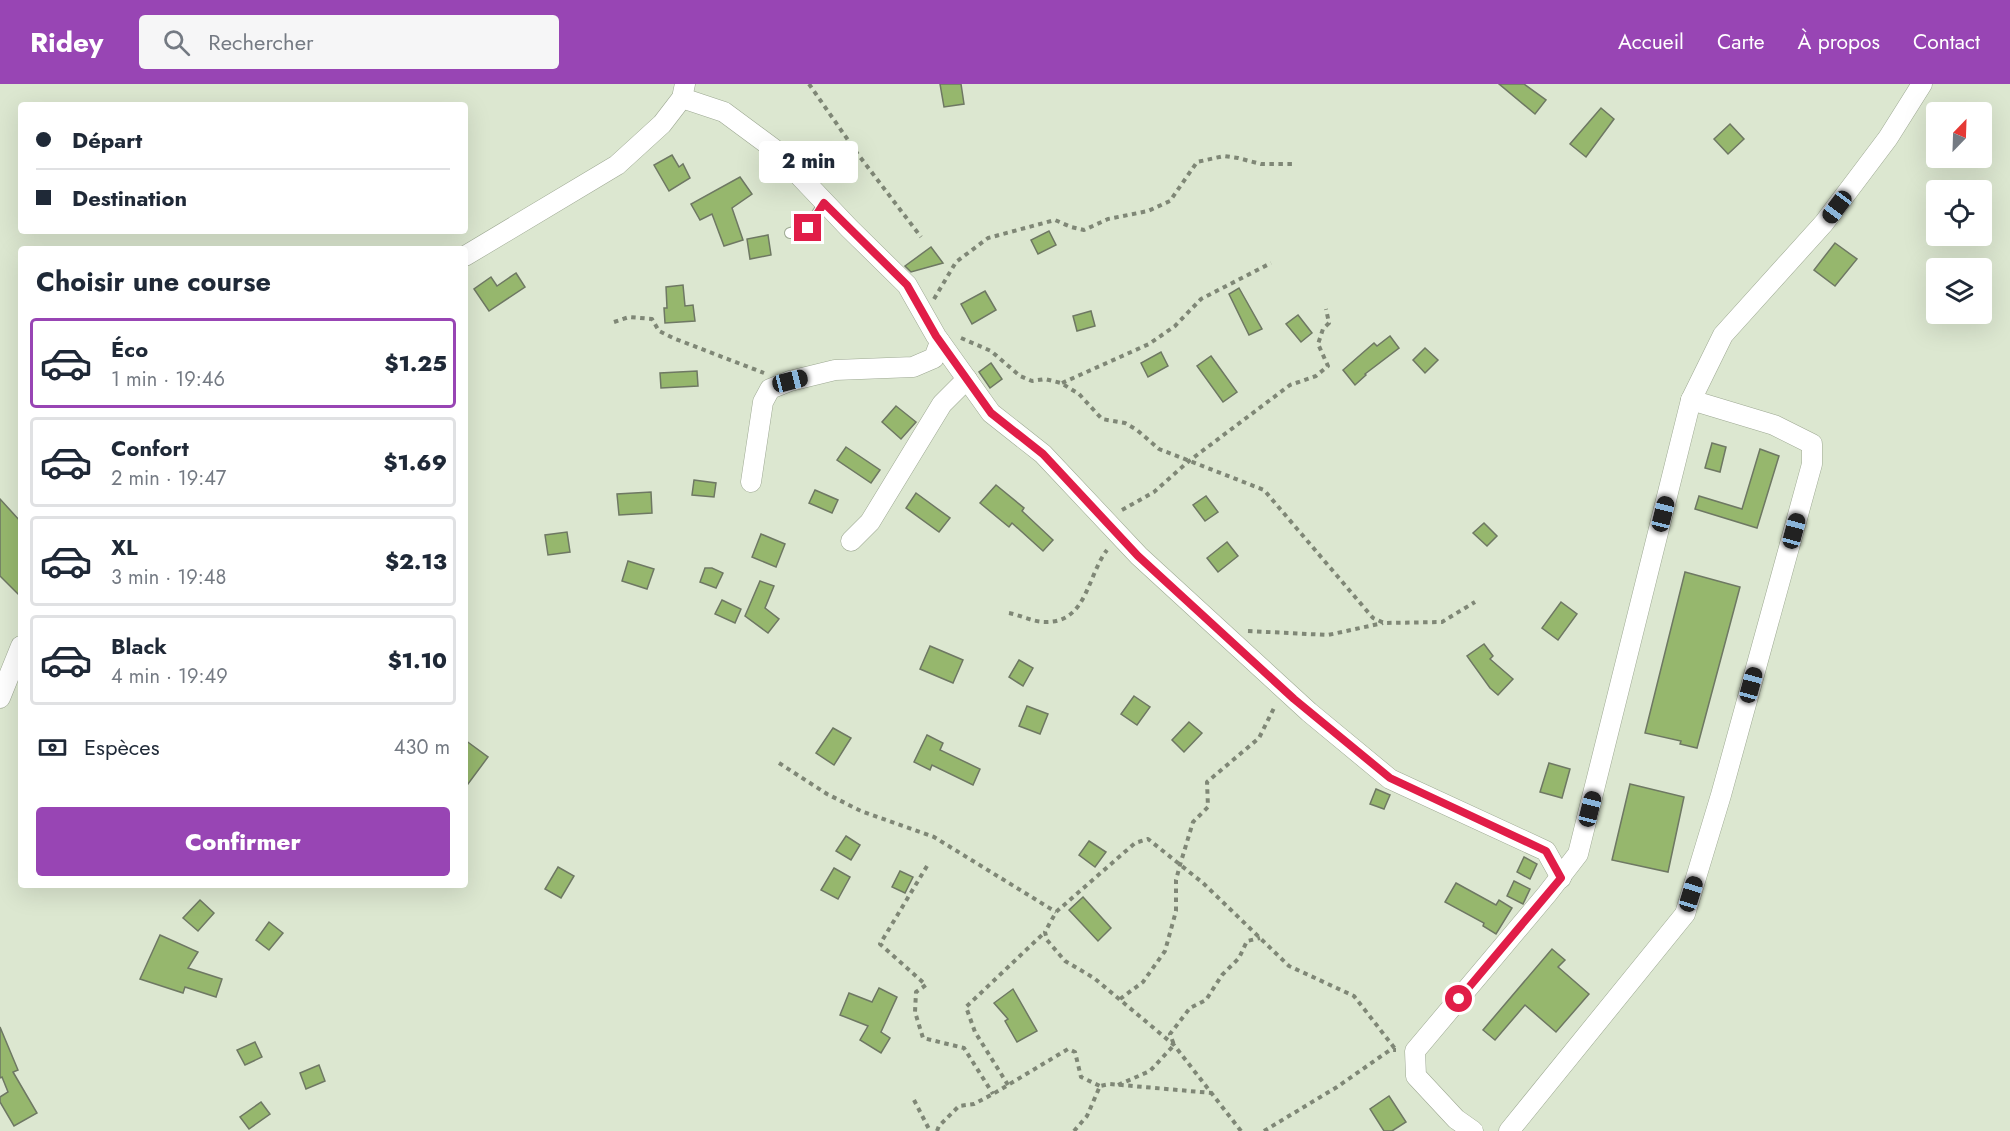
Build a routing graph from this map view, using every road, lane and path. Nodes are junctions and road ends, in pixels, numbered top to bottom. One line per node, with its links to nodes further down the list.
1 (809, 84): 7 (path)
2 (1922, 84): 16 (street)
3 (684, 91): 5 (street); 8 (street)
4 (1296, 164): 12 (path)
5 (824, 203): 6 (lane); 12 (street)
6 (790, 233)
7 (921, 237)
8 (468, 254)
9 (1271, 263): 14 (path)
10 (1326, 309): 17 (path)
11 (614, 322): 15 (path)
12 (933, 330): 13 (street); 14 (path); 15 (street)
13 (967, 379): 19 (street); 20 (street)
14 (1061, 383): 17 (path)
15 (783, 384): 18 (street)
16 (1691, 400): 31 (street); 50 (street)
17 (1189, 461): 19 (path); 23 (path)
18 (751, 482)
19 (1119, 535): 22 (path); 24 (street)
20 (851, 541)
21 (1474, 602): 23 (path)
22 (1008, 613)
23 (1384, 623): 24 (path)
24 (1221, 632): 26 (street)
25 (18, 653): 27 (street)
26 (1279, 685): 29 (path); 31 (street)
27 (0, 698)
28 (779, 764): 32 (path)
29 (1180, 865): 32 (path); 34 (path); 35 (path)
30 (927, 866): 42 (path)
31 (1561, 878): 37 (street)
32 (1056, 912): 33 (path)
33 (1045, 932): 35 (path); 39 (path)
34 (1260, 938): 36 (path); 37 (path)
35 (1120, 999): 36 (path)
36 (1174, 1045): 38 (path); 41 (path)
37 (1405, 1051): 48 (path); 49 (street)
38 (1118, 1084): 40 (path); 41 (path)
39 (1008, 1085): 40 (path); 42 (path)
40 (1100, 1086): 46 (path)
41 (1213, 1093): 47 (path)
42 (993, 1094): 45 (path)
43 (914, 1100): 44 (path)
44 (930, 1131)
45 (937, 1131)
46 (1074, 1131)
47 (1241, 1131)
48 (1264, 1131)
49 (1473, 1131)
50 (1509, 1131)

